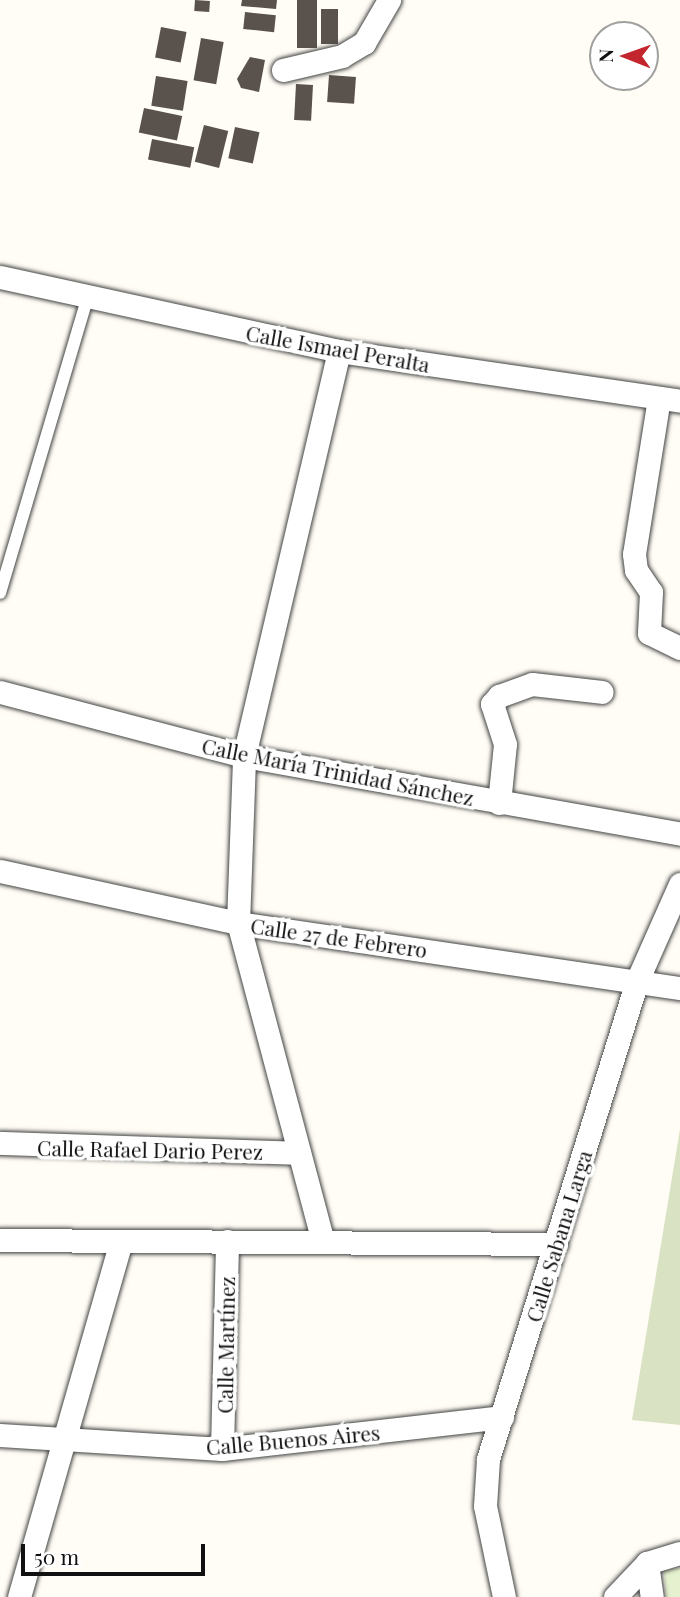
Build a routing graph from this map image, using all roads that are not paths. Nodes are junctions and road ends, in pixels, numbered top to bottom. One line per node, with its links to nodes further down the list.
1 (390, 0): 2 (street)
2 (283, 70)
3 (0, 277): 4 (street, Calle Ismael Peralta)
4 (88, 296): 5 (street, Calle Ismael Peralta); 7 (lane)
5 (339, 351): 6 (street, Calle Ismael Peralta); 11 (street)
6 (669, 399): 8 (street)
7 (0, 593)
8 (680, 648)
9 (0, 692): 11 (street, Calle María Trinidad Sánchez)
10 (602, 692): 12 (street)
11 (244, 756): 12 (street, Calle María Trinidad Sánchez); 16 (street)
12 (499, 803): 13 (street, Calle María Trinidad Sánchez)
13 (680, 834)
14 (0, 871): 16 (street, Calle 27 de Febrero)
15 (680, 884): 17 (street, Calle Sabana Larga)
16 (238, 923): 17 (street, Calle 27 de Febrero); 20 (street)
17 (638, 981): 18 (street, Calle 27 de Febrero); 25 (street, Calle Sabana Larga)
18 (680, 988)
19 (0, 1143): 20 (street, Calle Rafael Dario Perez)
20 (299, 1153): 21 (street)
21 (322, 1238): 23 (street); 25 (street)
22 (0, 1240): 24 (street)
23 (227, 1241): 24 (street); 29 (street, Calle Martínez)
24 (121, 1242): 28 (street)
25 (556, 1244): 26 (street, Calle Sabana Larga)
26 (502, 1418): 29 (street, Calle Buenos Aires); 33 (street, Calle Sabana Larga)
27 (0, 1435): 28 (street, Calle Buenos Aires)
28 (64, 1441): 29 (street, Calle Buenos Aires); 32 (street)
29 (222, 1449)
30 (680, 1553): 31 (street)
31 (646, 1563): 34 (street); 35 (street)
32 (19, 1597)
33 (504, 1597)
34 (615, 1597)
35 (652, 1597)

